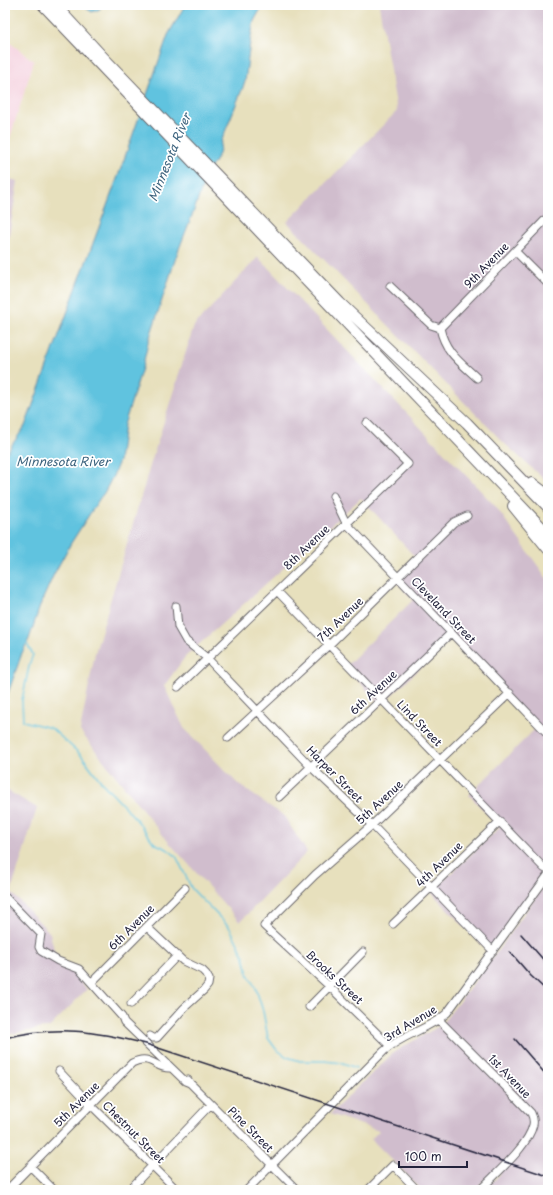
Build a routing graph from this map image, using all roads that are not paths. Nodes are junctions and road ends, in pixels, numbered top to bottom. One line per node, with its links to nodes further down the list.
1 (35, 5): 5 (highway)
2 (43, 5): 5 (highway)
3 (55, 5): 6 (highway)
4 (64, 5): 6 (highway)
5 (79, 44): 6 (highway)
6 (105, 63): 7 (highway)
7 (250, 216): 15 (highway); 16 (highway)
8 (548, 217): 9 (street, 9th Avenue)
9 (515, 251): 10 (street); 12 (street, 9th Avenue)
10 (548, 284)
11 (390, 286): 12 (street)
12 (440, 328): 13 (street)
13 (477, 378)
14 (367, 423): 21 (street, 8th Avenue)
15 (467, 423): 18 (highway); 19 (highway)
16 (478, 460): 22 (highway); 23 (highway)
17 (333, 496): 21 (street, Cleveland Street)
18 (548, 496)
19 (548, 507)
20 (467, 516): 24 (street, 7th Avenue)
21 (346, 523): 24 (street, Cleveland Street); 25 (street, 8th Avenue)
22 (548, 534)
23 (548, 549)
24 (398, 577): 27 (street, Cleveland Street); 28 (street, 7th Avenue)
25 (277, 591): 28 (street, Lind Street); 29 (street, 8th Avenue)
26 (176, 606): 29 (street, Harper Street)
27 (451, 633): 31 (street, Cleveland Street); 32 (street, 6th Avenue)
28 (329, 645): 32 (street, Lind Street); 33 (street, 7th Avenue)
29 (207, 658): 30 (street, 8th Avenue); 33 (street, Harper Street)
30 (178, 687)
31 (510, 693): 34 (street, Cleveland Street); 36 (street, 5th Avenue)
32 (381, 699): 36 (street, Lind Street); 37 (street, 6th Avenue)
33 (258, 710): 35 (street, 7th Avenue); 37 (street, Harper Street)
34 (548, 734)
35 (228, 738)
36 (440, 760): 39 (street, Lind Street); 40 (street, 5th Avenue)
37 (310, 766): 38 (street, 6th Avenue); 40 (street, Harper Street)
38 (279, 798)
39 (500, 821): 41 (street, Lind Street); 43 (street, 4th Avenue)
40 (372, 825): 43 (street, Harper Street); 47 (street, 5th Avenue)
41 (548, 870)
42 (548, 875): 49 (street, 3rd Avenue)
43 (431, 886): 46 (street, 4th Avenue); 49 (street, Harper Street)
44 (185, 888): 48 (street, 6th Avenue)
45 (5, 897): 52 (street, Pine Street)
46 (393, 924)
47 (264, 926): 53 (street, Brooks Street)
48 (147, 927): 51 (street); 52 (street, 6th Avenue)
49 (493, 951): 57 (street, 3rd Avenue)
50 (363, 952): 53 (street)
51 (178, 956): 54 (street); 58 (street)
52 (92, 982): 56 (street, Pine Street)
53 (329, 986): 55 (street); 59 (street, Brooks Street)
54 (131, 1004)
55 (309, 1007)
56 (122, 1017): 60 (street, Pine Street); 62 (street, Pine Street)
57 (439, 1020): 59 (street, 3rd Avenue); 76 (street, 1st Avenue)
58 (153, 1037)
59 (390, 1046): 65 (street, 3rd Avenue)
60 (170, 1068): 62 (street, Pine Street); 64 (street, 5th Avenue)
61 (59, 1071): 64 (street, Chestnut Street)
62 (190, 1083): 63 (street, Pine Street)
63 (211, 1104): 65 (street, Pine Street); 67 (street)
64 (91, 1105): 66 (street, 5th Avenue); 67 (street, Chestnut Street)
65 (272, 1165): 72 (street, 3rd Avenue); 73 (street, Pine Street)
66 (30, 1166): 68 (street, 5th Avenue); 69 (street)
67 (152, 1166): 70 (street); 71 (street, Chestnut Street)
68 (7, 1190)
69 (54, 1190)
70 (129, 1190)
71 (177, 1190)
72 (247, 1190)
73 (297, 1190)
74 (368, 1190): 75 (street)
75 (417, 1190)
76 (480, 1190)

